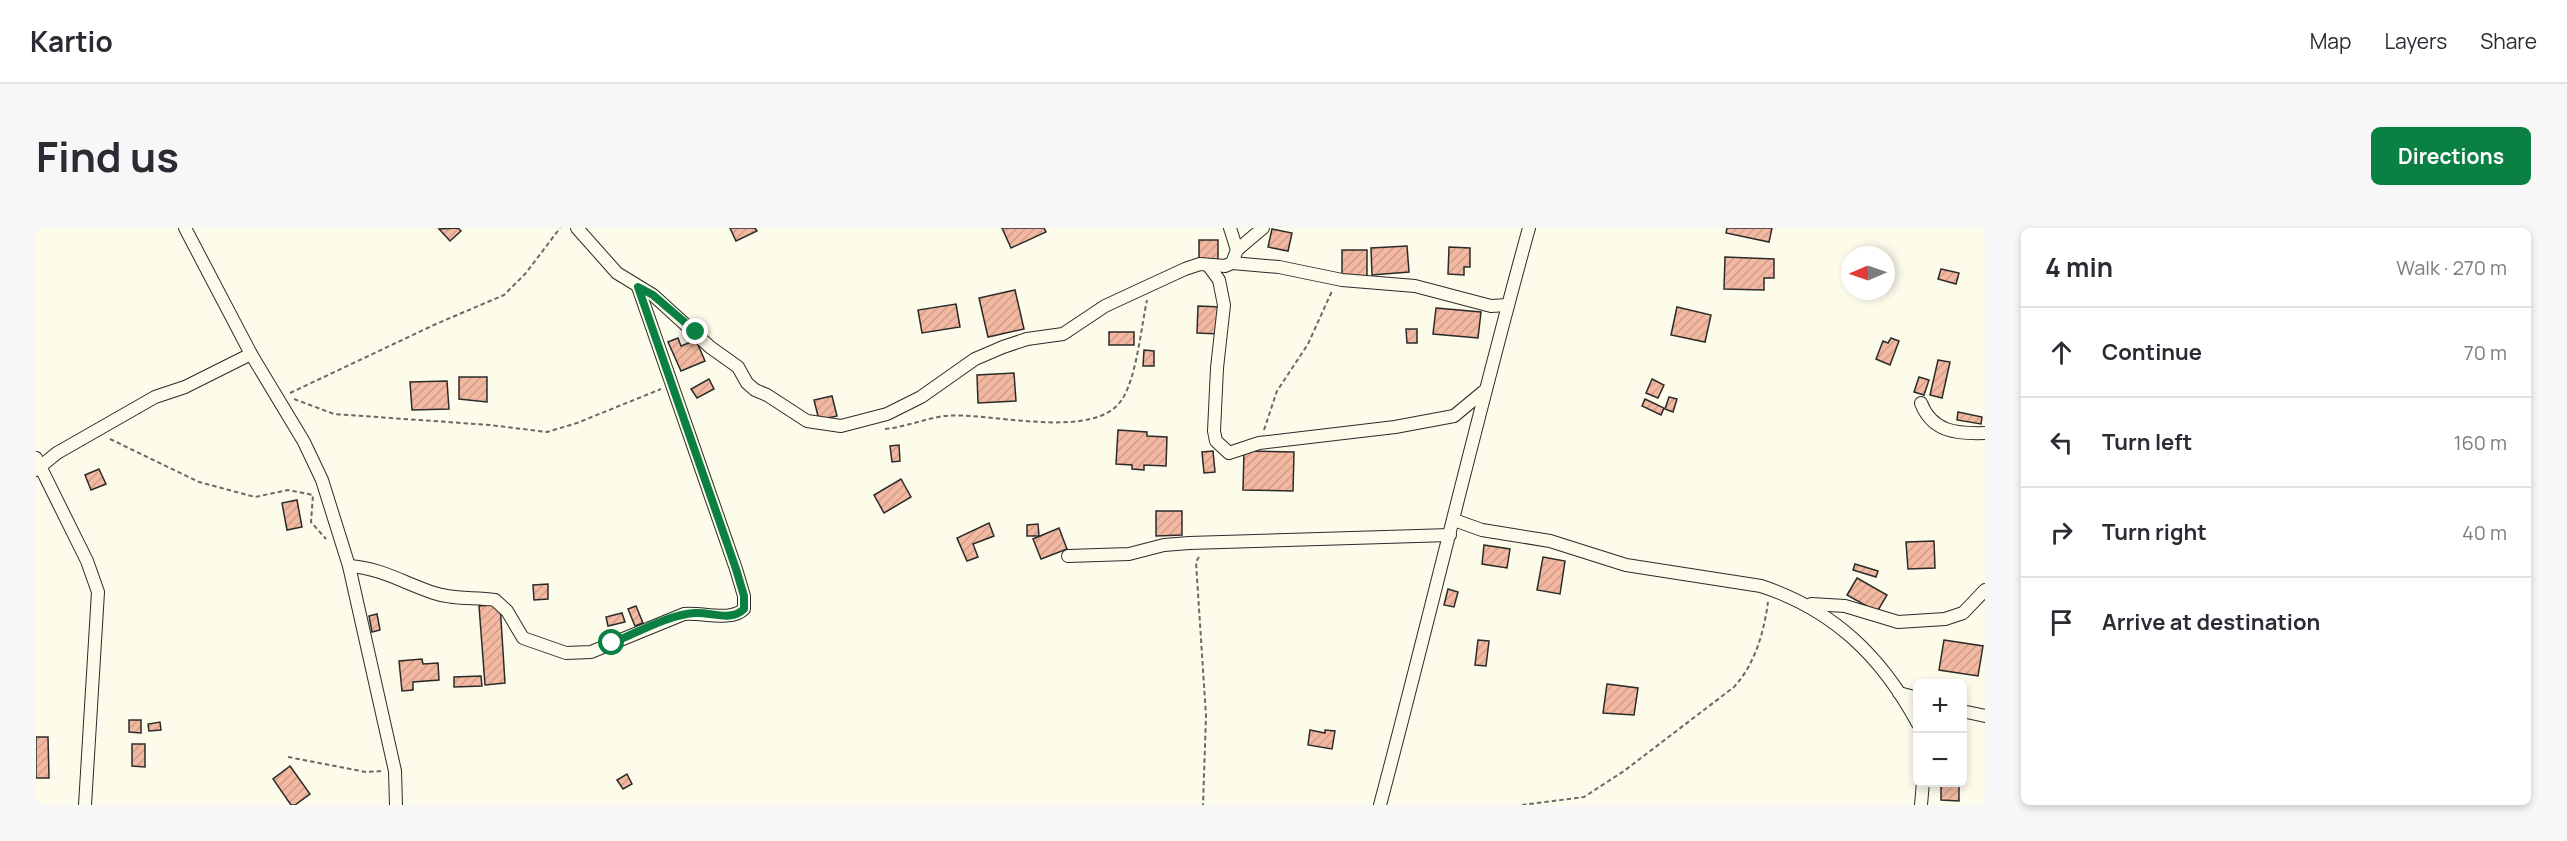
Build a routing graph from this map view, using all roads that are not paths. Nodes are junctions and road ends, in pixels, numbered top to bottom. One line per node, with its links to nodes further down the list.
1 (185, 228): 11 (street)
2 (577, 228): 9 (street)
3 (1230, 228): 6 (street)
4 (1263, 228): 6 (street)
5 (1529, 228): 10 (street)
6 (1237, 250): 7 (street)
7 (1232, 263): 8 (street); 10 (street)
8 (1208, 265): 9 (street); 12 (street)
9 (638, 287): 19 (street)
10 (1508, 304): 12 (street)
11 (251, 354): 15 (street); 19 (street)
12 (1483, 392): 16 (street)
13 (1921, 403): 14 (street)
14 (1985, 433)
15 (37, 465): 28 (street)
16 (1454, 520): 17 (street); 21 (street)
17 (1450, 535): 18 (street); 30 (street)
18 (1068, 556)
19 (349, 566): 29 (street)
20 (1985, 590): 21 (street)
21 (1806, 604): 22 (street)
22 (1899, 693): 23 (street); 26 (street)
23 (1913, 697)
24 (1967, 712): 25 (street)
25 (1985, 716)
26 (1913, 717)
27 (1923, 787): 31 (street)
28 (85, 805)
29 (396, 805)
30 (1380, 805)
31 (1921, 805)

